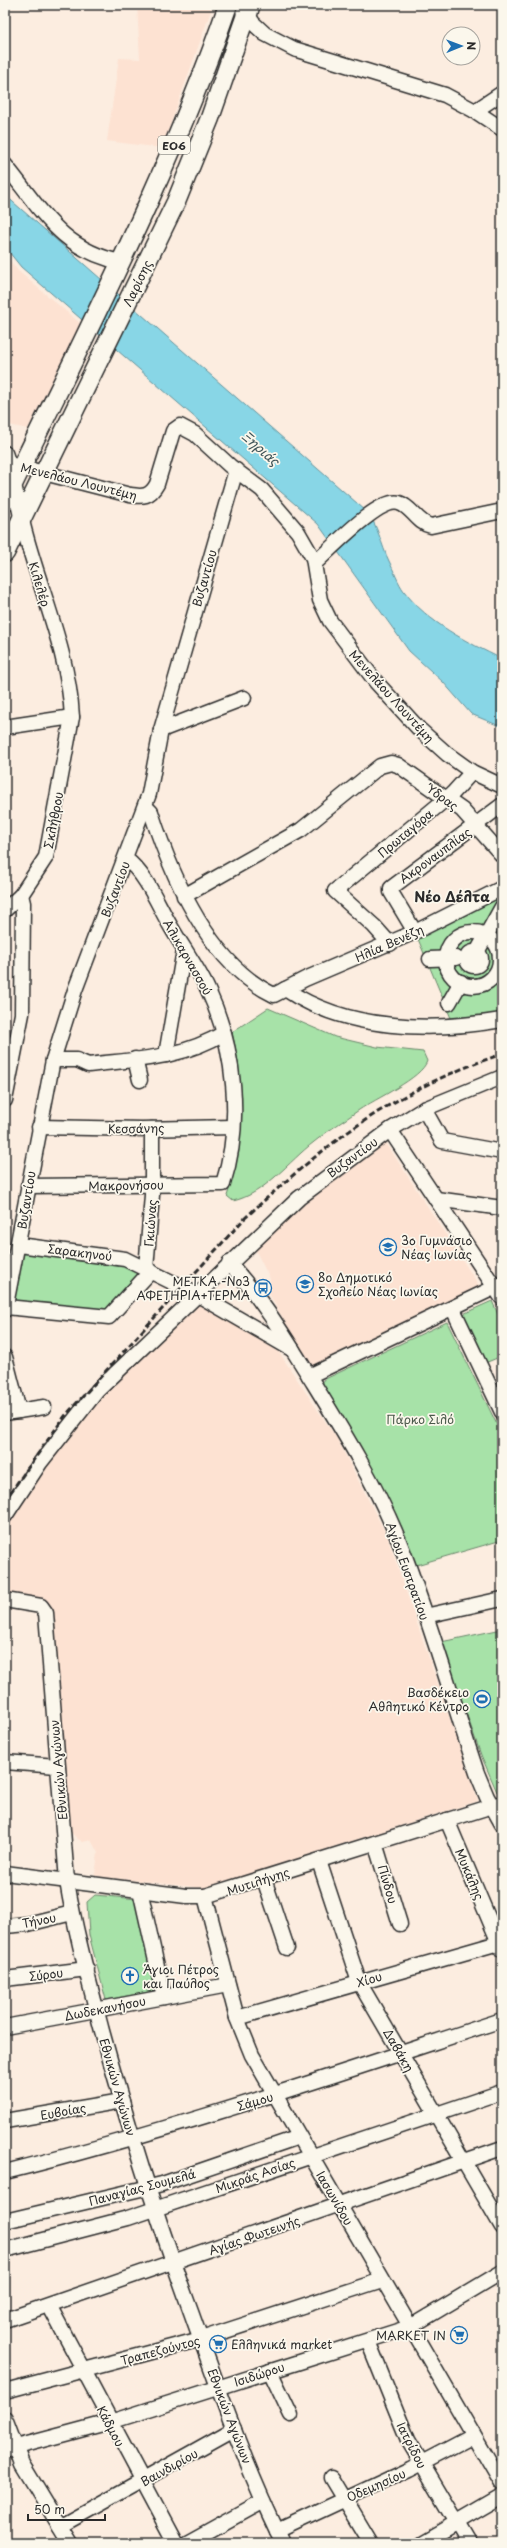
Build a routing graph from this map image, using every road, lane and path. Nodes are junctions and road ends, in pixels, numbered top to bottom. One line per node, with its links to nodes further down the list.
1 (241, 7): 3 (street); 6 (main road, Λαρίσης / ΕΟ6); 9 (main road, Λαρίσης / ΕΟ6)
2 (502, 92): 3 (street)
3 (475, 111): 4 (street)
4 (502, 129)
5 (5, 166): 6 (street)
6 (121, 262): 7 (main road, Λαρίσης / ΕΟ6)
7 (12, 461): 9 (street, Μενελάου Λουντέμη); 10 (main road, Λαρίσης / ΕΟ6)
8 (236, 470): 9 (street, Μενελάου Λουντέμη); 15 (street, Μενελάου Λουντέμη); 19 (street, Βυζαντίου)
9 (44, 473): 13 (main road, Λαρίσης / ΕΟ6)
10 (13, 483): 11 (main road, Λαρίσης / ΕΟ6); 13 (street, Κιλελέρ)
11 (5, 501)
12 (502, 511): 15 (street)
13 (22, 518): 14 (main road, Λαρίσης / ΕΟ6); 17 (street, Κιλελέρ)
14 (5, 553)
15 (315, 563): 20 (street, Μενελάου Λουντέμη)
16 (244, 698): 19 (street)
17 (72, 717): 18 (street); 29 (street, Σκλήθρου)
18 (5, 727)
19 (161, 730): 24 (street, Βυζαντίου)
20 (472, 772): 21 (street, Μενελάου Λουντέμη); 22 (street, Πρωταγόρα)
21 (502, 786)
22 (446, 798): 25 (street, Ύδρας); 30 (street, Ύδρας); 37 (street, Πρωταγόρα)
23 (502, 805): 25 (street, Ακροναυπλίας)
24 (145, 806): 27 (street, Βυζαντίου); 30 (street)
25 (477, 825): 26 (street, Ύδρας); 34 (street, Ακροναυπλίας)
26 (502, 855)
27 (126, 859): 38 (street, Αλικαρνασσού); 51 (street, Βυζαντίου)
28 (502, 888): 33 (street, Ηλία Βενέζη)
29 (21, 895): 32 (street, Σκλήθρου); 54 (street)
30 (184, 896): 45 (street)
31 (502, 907): 36 (street)
32 (5, 910)
33 (448, 916): 34 (street, Ηλία Βενέζη); 35 (street)
34 (415, 932): 37 (street, Ηλία Βενέζη)
35 (459, 936): 36 (street); 39 (street)
36 (486, 936): 41 (street); 42 (street)
37 (390, 944): 45 (street, Ηλία Βενέζη)
38 (184, 950): 48 (street, Αλικαρνασσού); 49 (street)
39 (447, 958): 40 (street); 41 (street); 43 (street)
40 (430, 959)
41 (474, 959): 44 (street)
42 (501, 959): 44 (street)
43 (461, 982): 44 (street); 46 (street)
44 (487, 982)
45 (280, 992): 47 (street)
46 (449, 1003)
47 (502, 1020)
48 (224, 1033): 49 (street); 57 (street, Αλικαρνασσού)
49 (166, 1055): 50 (street)
50 (135, 1059): 51 (street); 53 (street)
51 (54, 1060): 56 (street, Βυζαντίου)
52 (502, 1077): 55 (street, Βυζαντίου)
53 (140, 1080)
54 (5, 1100)
55 (424, 1109): 59 (street, Βυζαντίου); 60 (street)
56 (39, 1127): 58 (street, Κεσσάνης); 63 (street, Βυζαντίου)
57 (233, 1127): 58 (street, Κεσσάνης); 62 (street, Αλικαρνασσού)
58 (152, 1129): 61 (street, Γκιώνας)
59 (390, 1130): 64 (street); 67 (street, Βυζαντίου)
60 (502, 1152)
61 (152, 1184): 62 (street, Μακρονήσου); 63 (street, Μακρονήσου); 68 (street, Γκιώνας)
62 (223, 1184)
63 (28, 1186): 66 (street, Βυζαντίου)
64 (436, 1200): 65 (street); 69 (street)
65 (502, 1208)
66 (19, 1245): 68 (street, Σαρακηνού); 71 (street, Βυζαντίου)
67 (229, 1263): 70 (street, Βυζαντίου); 73 (street, Αγίου Ευστρατίου)
68 (149, 1270): 70 (street, Σαρακηνού); 71 (street)
69 (500, 1290): 72 (street)
70 (198, 1295): 73 (street); 80 (street, Βυζαντίου)
71 (5, 1308)
72 (453, 1309): 75 (street); 78 (street)
73 (294, 1350): 75 (street, Αγίου Ευστρατίου)
74 (5, 1357): 77 (street)
75 (309, 1376): 83 (street, Αγίου Ευστρατίου)
76 (44, 1407): 77 (street)
77 (19, 1411): 79 (street)
78 (502, 1412)
79 (5, 1414)
80 (5, 1516)
81 (502, 1599): 83 (street)
82 (5, 1600): 85 (street, Εθνικών Αγώνων)
83 (425, 1616): 86 (street, Αγίου Ευστρατίου)
84 (5, 1762): 85 (street)
85 (57, 1766): 93 (street, Εθνικών Αγώνων)
86 (497, 1805): 87 (street, Μυτιλήνης); 88 (street, Αγίου Ευστρατίου)
87 (447, 1820): 89 (street, Μυτιλήνης); 99 (street, Μυκάλης)
88 (502, 1824)
89 (375, 1843): 90 (street, Μυτιλήνης); 97 (street, Πίνδου)
90 (319, 1861): 92 (street, Μυτιλήνης); 103 (street, Δαβάκη)
91 (5, 1873): 93 (street, Μυτιλήνης)
92 (264, 1879): 95 (street, Μυτιλήνης); 100 (street)
93 (68, 1881): 94 (street, Μυτιλήνης); 96 (street, Εθνικών Αγώνων)
94 (140, 1890): 95 (street, Μυτιλήνης); 105 (street)
95 (205, 1896): 104 (street, Ιασωνίδου)
96 (72, 1913): 98 (street, Τήνου); 101 (street, Εθνικών Αγώνων)
97 (400, 1924)
98 (5, 1926)
99 (501, 1945): 103 (street, Χίου)
100 (287, 1948)
101 (87, 1969): 102 (street, Σύρου); 106 (street, Εθνικών Αγώνων)
102 (5, 1979)
103 (359, 1982): 107 (street, Χίου); 110 (street, Δαβάκη)
104 (228, 1985): 105 (street, Δωδεκανήσου); 107 (street, Ιασωνίδου)
105 (164, 1997): 106 (street, Δωδεκανήσου)
106 (97, 2009): 109 (street, Δωδεκανήσου); 113 (street, Εθνικών Αγώνων)
107 (237, 2018): 112 (street, Ιασωνίδου)
108 (502, 2020): 110 (street, Σάμου)
109 (5, 2027)
110 (401, 2053): 112 (street, Σάμου); 114 (street, Δαβάκη)
111 (502, 2092): 114 (street, Μικράς Ασίας)
112 (275, 2096): 116 (street, Σάμου); 117 (street, Ιασωνίδου)
113 (122, 2101): 115 (street, Ευβοίας); 116 (street, Εθνικών Αγώνων)
114 (436, 2113): 119 (street, Μικράς Ασίας); 120 (street, Δαβάκη)
115 (5, 2121)
116 (132, 2137): 121 (street, Σάμου); 122 (street, Εθνικών Αγώνων)
117 (299, 2137): 119 (street, Ιασωνίδου); 122 (street, Παναγίας Σουμελά)
118 (502, 2148): 120 (street, Αγίας Φωτεινής)
119 (310, 2156): 123 (street, Ιασωνίδου); 124 (street, Μικράς Ασίας)
120 (463, 2160): 123 (street, Αγίας Φωτεινής); 126 (street, Δαβάκη)
121 (5, 2172)
122 (148, 2187): 124 (street, Εθνικών Αγώνων); 125 (street, Παναγίας Σουμελά)
123 (339, 2205): 128 (street, Αγίας Φωτεινής); 130 (street, Ιασωνίδου)
124 (155, 2209): 127 (street, Μικράς Ασίας); 128 (street, Εθνικών Αγώνων)
125 (5, 2221)
126 (502, 2228)
127 (5, 2250)
128 (173, 2263): 131 (street, Αγίας Φωτεινής); 134 (street, Εθνικών Αγώνων)
129 (502, 2272): 133 (street, Ισιδώρου)
130 (382, 2280): 133 (street, Ιασωνίδου); 134 (street, Τραπεζούντος)
131 (50, 2307): 132 (street, Αγίας Φωτεινής); 136 (street, Κάδμου)
132 (5, 2320)
133 (410, 2327): 135 (street, Ισιδώρου); 144 (street, Ιασωνίδου)
134 (201, 2339): 136 (street, Τραπεζούντος); 138 (street, Εθνικών Αγώνων)
135 (368, 2341): 137 (street, Ισιδώρου); 146 (street, Ιατρίδου)
136 (82, 2370): 139 (street, Τραπεζούντος); 142 (street, Κάδμου)
137 (270, 2371): 138 (street, Ισιδώρου); 140 (street)
138 (218, 2387): 142 (street, Ισιδώρου); 143 (street, Εθνικών Αγώνων)
139 (5, 2391)
140 (291, 2415)
141 (5, 2419): 145 (street)
142 (110, 2422): 145 (street, Ισιδώρου); 148 (street, Κάδμου)
143 (234, 2429): 148 (street, Βαινδιρίου); 152 (street, Εθνικών Αγώνων)
144 (474, 2436): 146 (street, Οδεμησίου); 149 (street, Ιασωνίδου)
145 (10, 2449): 154 (street)
146 (421, 2464): 151 (street, Οδεμησίου); 153 (street, Ιατρίδου)
147 (332, 2478): 151 (street)
148 (142, 2482): 154 (street, Βαινδιρίου); 157 (street, Κάδμου)
149 (502, 2484)
150 (502, 2496): 153 (street)
151 (345, 2498): 155 (street, Οδεμησίου); 159 (street)
152 (263, 2501): 155 (street, Εθνικών Αγώνων); 158 (street)
153 (457, 2523): 160 (street); 161 (street, Ιατρίδου)
154 (60, 2526): 156 (street)
155 (280, 2537)
156 (70, 2543)
157 (176, 2543)
158 (187, 2543)
159 (372, 2543)
160 (421, 2543)
161 (469, 2543)

